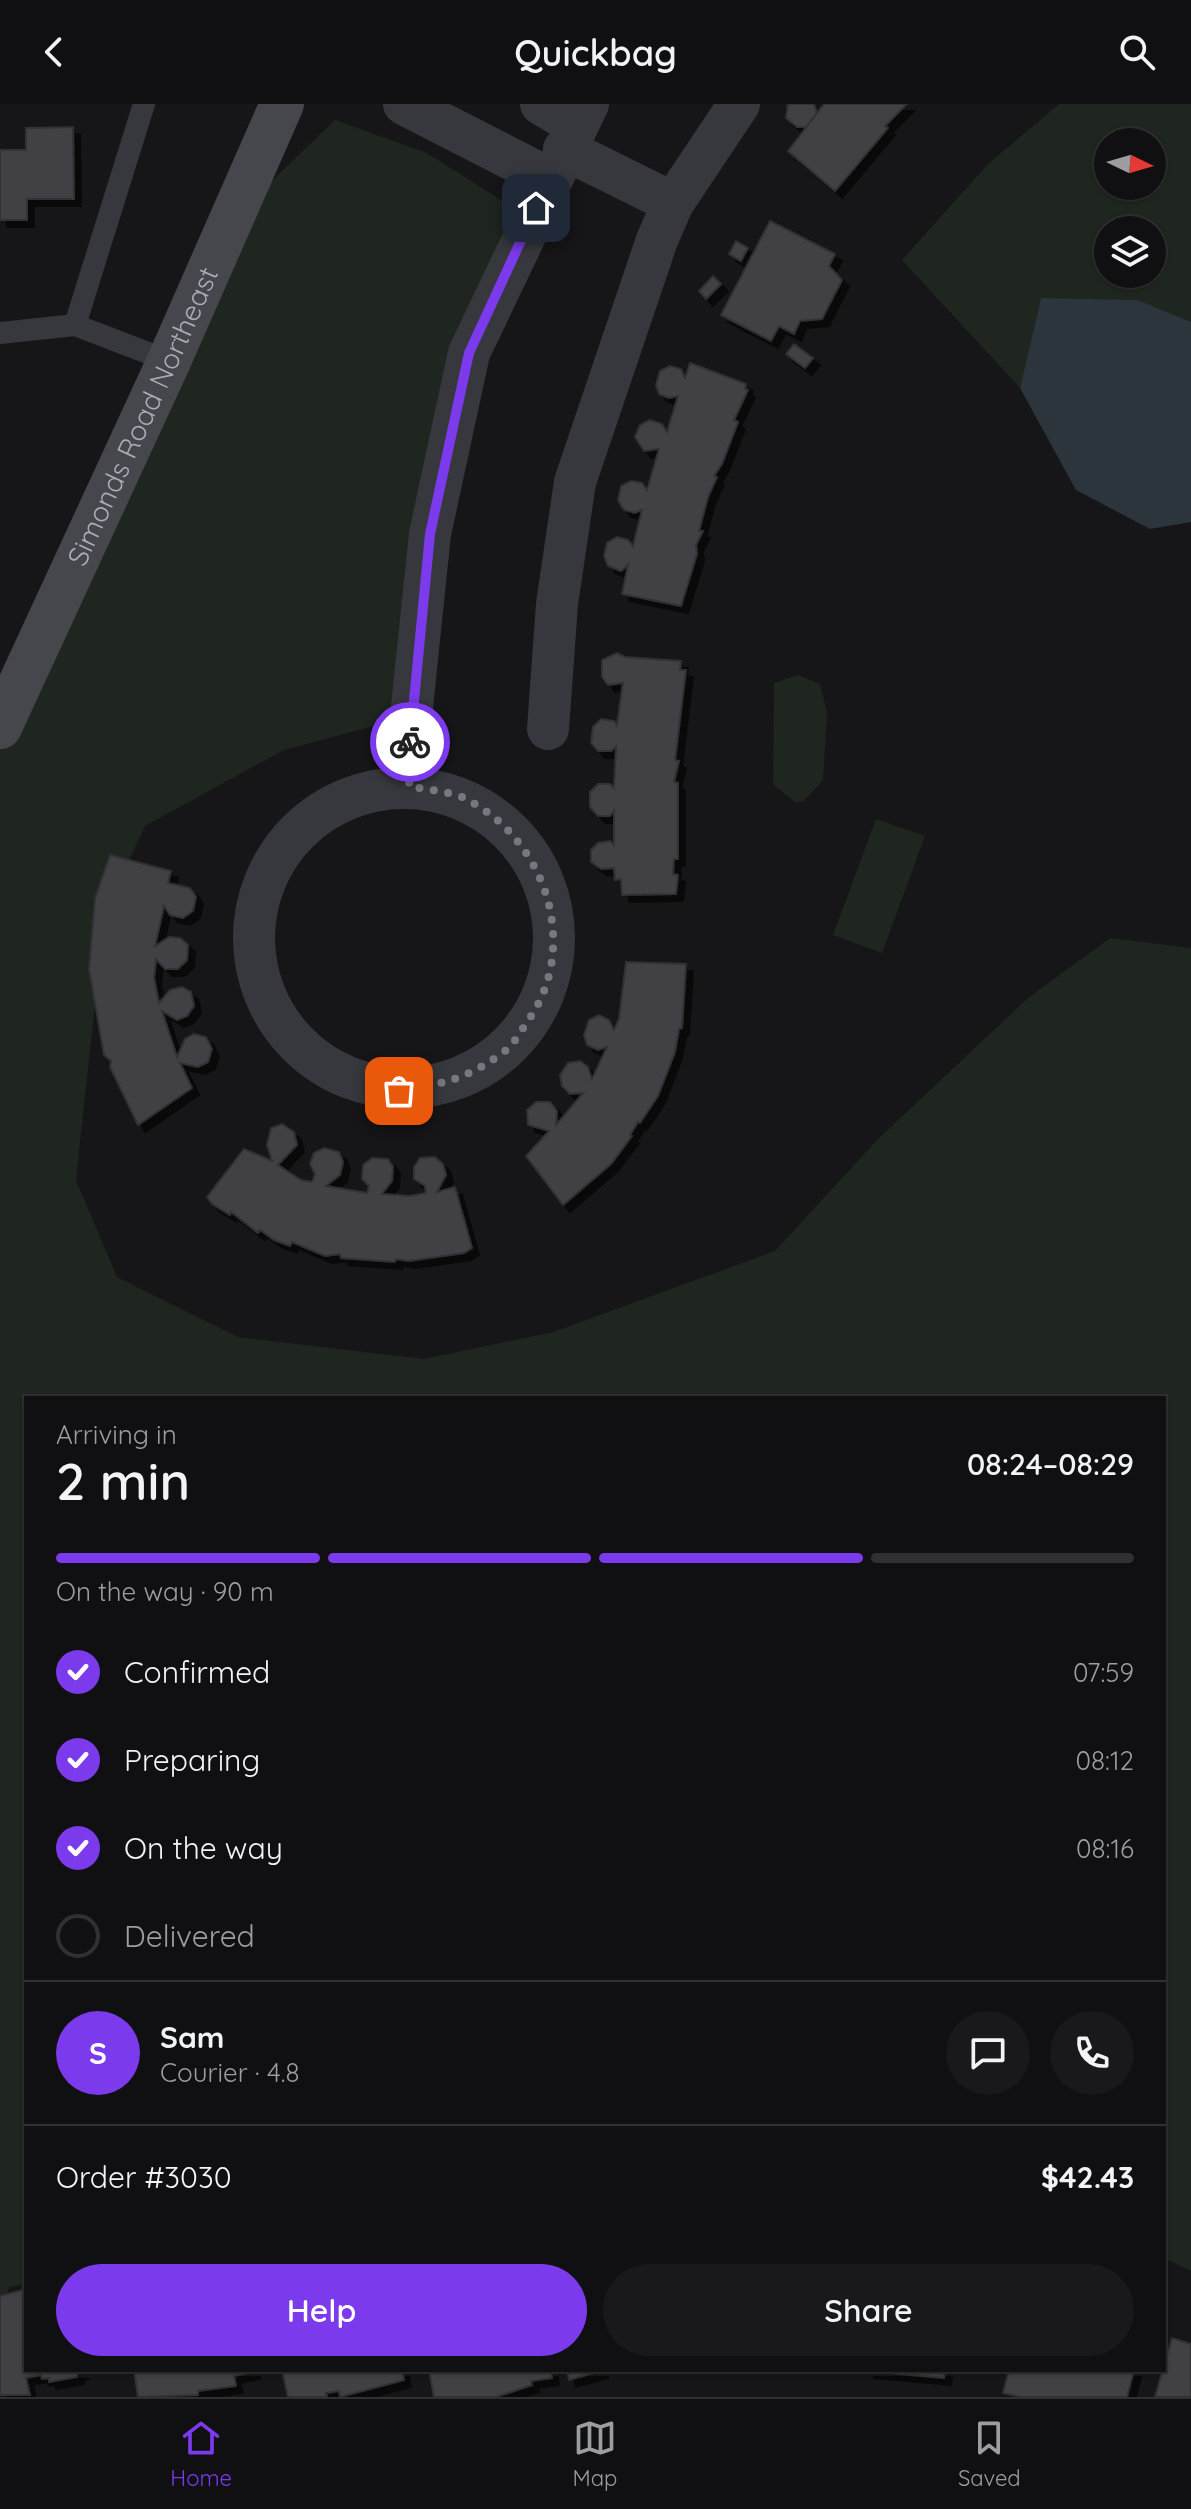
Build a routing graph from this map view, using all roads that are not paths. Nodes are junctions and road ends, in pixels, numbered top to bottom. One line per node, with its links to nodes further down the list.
1 (144, 104): 8 (lane)
2 (282, 104): 10 (main road, Simonds Road Northeast)
3 (404, 104): 6 (street)
4 (541, 104): 6 (street)
5 (739, 104): 7 (street)
6 (570, 139): 7 (street); 13 (street)
7 (673, 203): 12 (street)
8 (75, 325): 9 (lane); 10 (lane)
9 (0, 333)
10 (169, 361): 11 (main road, Simonds Road Northeast)
11 (0, 727)
12 (548, 729)
13 (409, 786): 13 (street)

